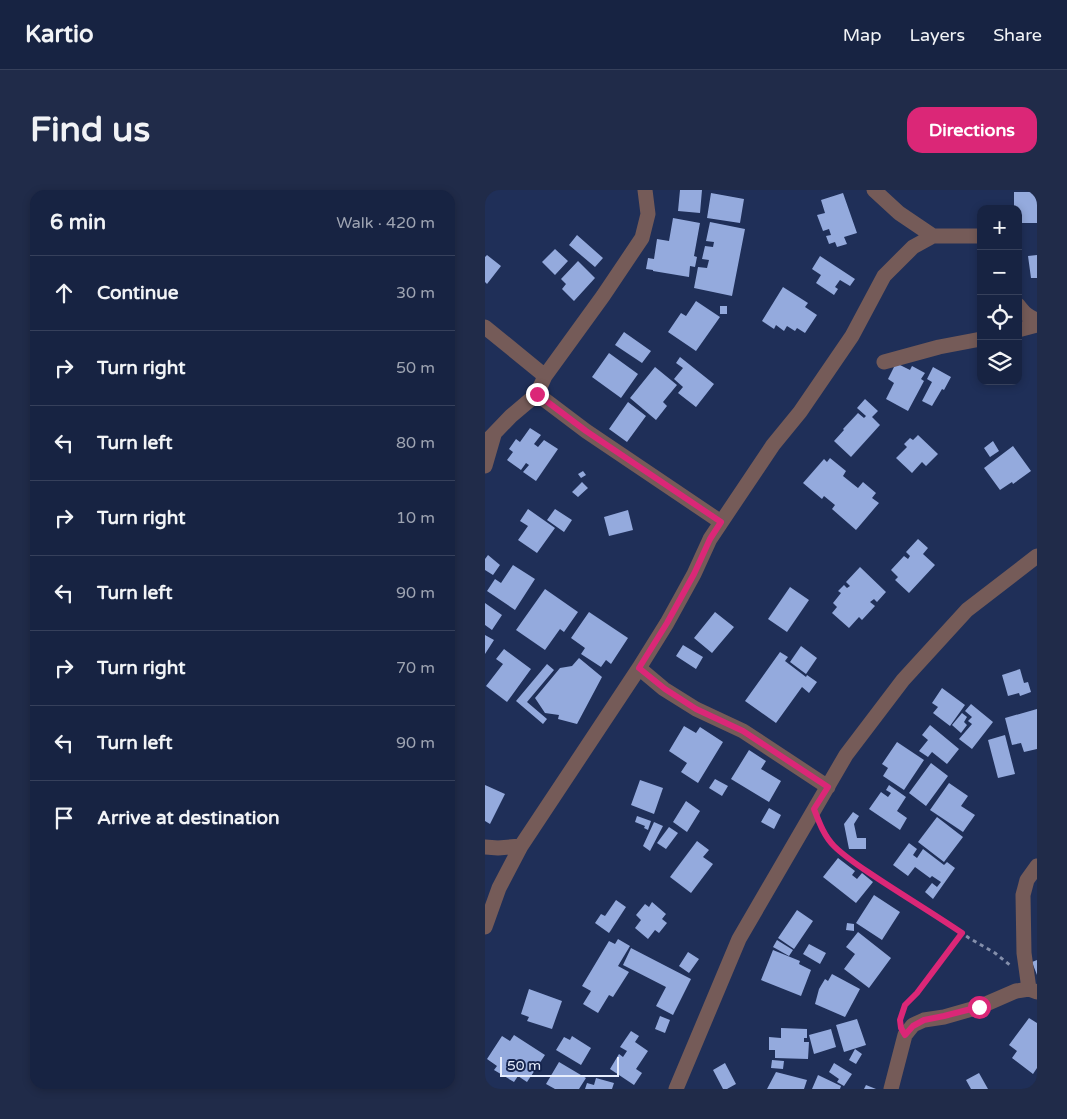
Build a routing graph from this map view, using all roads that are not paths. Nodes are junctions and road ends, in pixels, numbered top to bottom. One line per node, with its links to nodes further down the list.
1 (645, 190): 12 (street)
2 (874, 190): 3 (street)
3 (933, 236): 4 (street); 16 (street)
4 (977, 236)
5 (1022, 311): 6 (street)
6 (1037, 320)
7 (1037, 325): 9 (street)
8 (485, 327): 12 (street)
9 (1022, 329)
10 (977, 340): 11 (street)
11 (883, 362)
12 (545, 376): 13 (street)
13 (537, 394): 14 (street); 16 (street)
14 (490, 438): 15 (street)
15 (485, 466)
16 (721, 522): 18 (street)
17 (1037, 556): 19 (street)
18 (639, 668): 19 (street); 20 (street)
19 (828, 787): 25 (street)
20 (521, 846): 21 (street); 23 (street)
21 (485, 847)
22 (1037, 866): 24 (street)
23 (485, 927)
24 (1031, 988): 26 (street)
25 (676, 1089)
26 (891, 1089)

